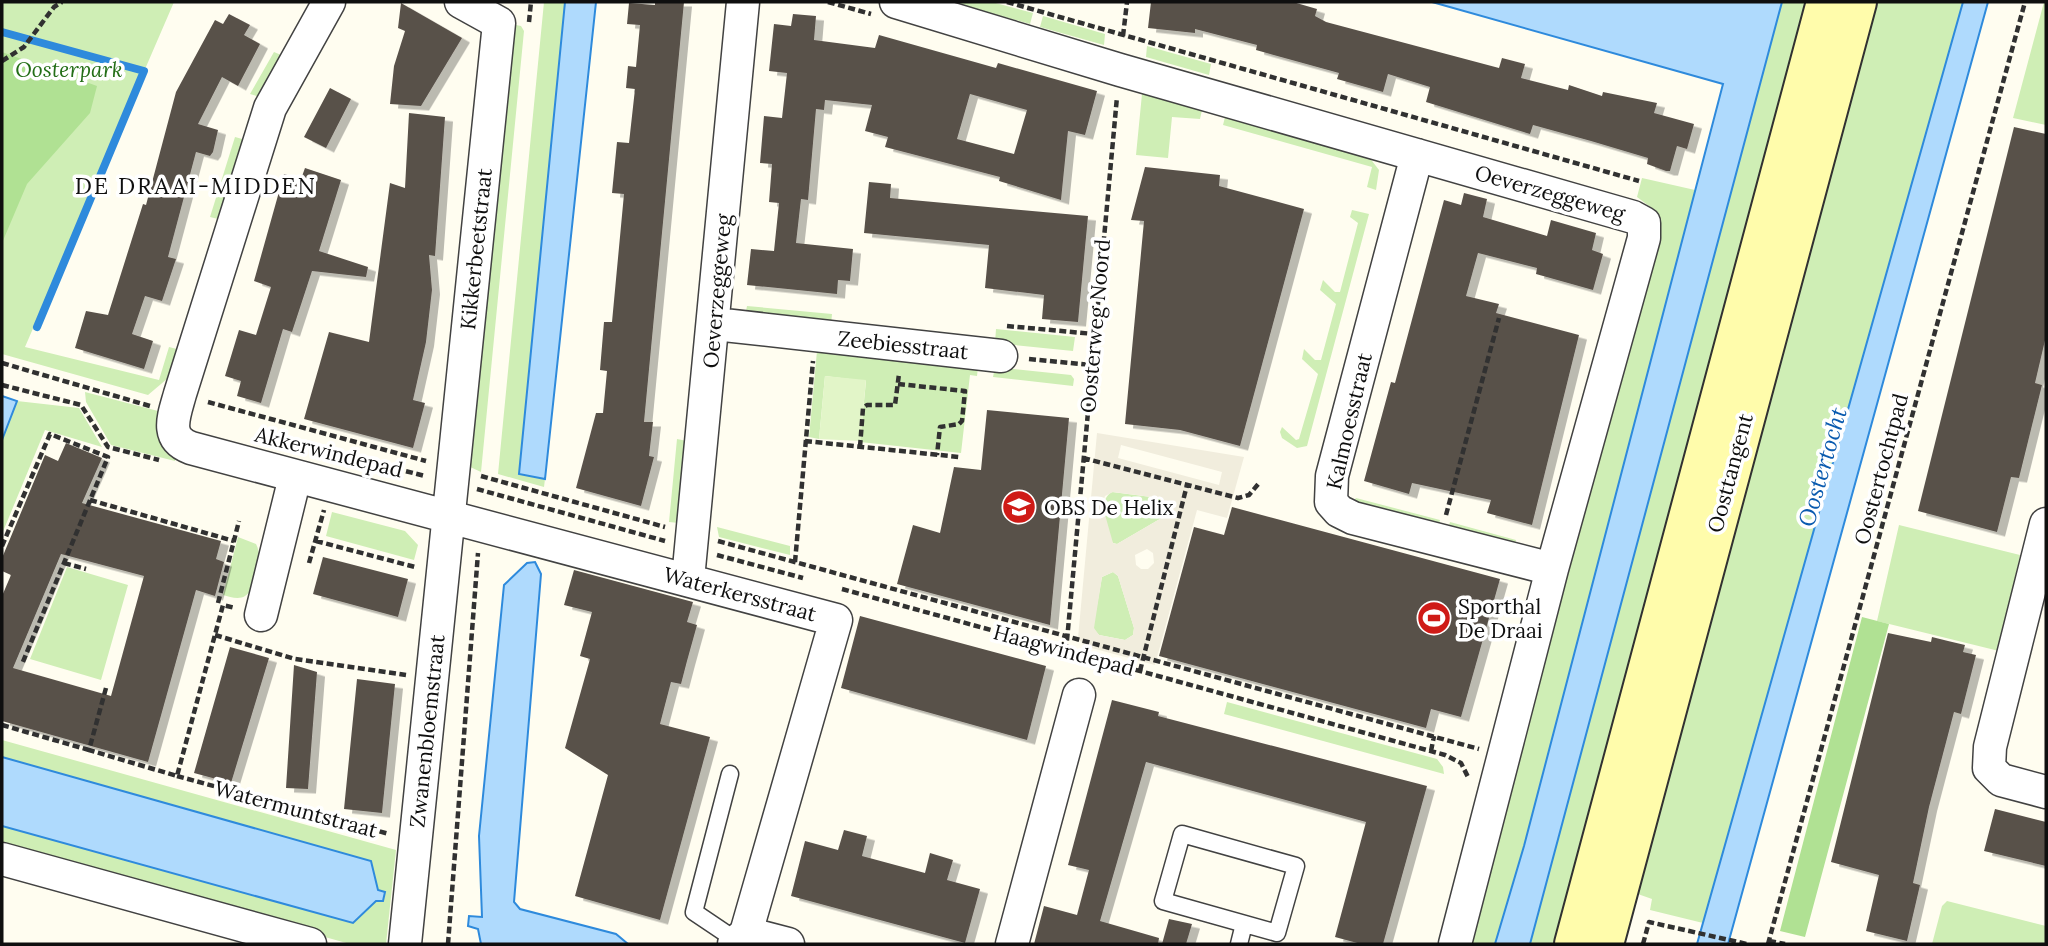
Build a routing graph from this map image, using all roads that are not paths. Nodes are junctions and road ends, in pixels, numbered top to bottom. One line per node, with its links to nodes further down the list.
1 (329, 2): 10 (street, Akkerwindepad)
2 (461, 2): 11 (street, Kikkerbeetstraat)
3 (743, 2): 8 (street, Oeverzeggeweg)
4 (1826, 2): 28 (main road, Oosttangent)
5 (1857, 2): 29 (main road, Oosttangent)
6 (889, 10): 7 (street, Oeverzeggeweg)
7 (1417, 155): 13 (street, Kalmoesstraat); 13 (street, Oeverzeggeweg)
8 (715, 324): 9 (street, Zeebiesstraat); 14 (street, Oeverzeggeweg)
9 (1001, 356)
10 (295, 477): 11 (street); 15 (street)
11 (449, 517): 14 (street, Waterkersstraat); 23 (street, Zwanenbloemstraat)
12 (2046, 524): 18 (street)
13 (1552, 569): 27 (street, Oeverzeggeweg)
14 (688, 579): 21 (street, Waterkersstraat)
15 (261, 615)
16 (1079, 695): 25 (street)
17 (730, 774): 21 (lane)
18 (2046, 792)
19 (2, 859): 22 (street)
20 (1244, 924): 20 (lane); 26 (lane)
21 (739, 940): 24 (street)
22 (310, 944)
23 (405, 944)
24 (788, 944)
25 (1012, 944)
26 (1239, 944)
27 (1455, 944)
28 (1574, 944)
29 (1604, 944)

